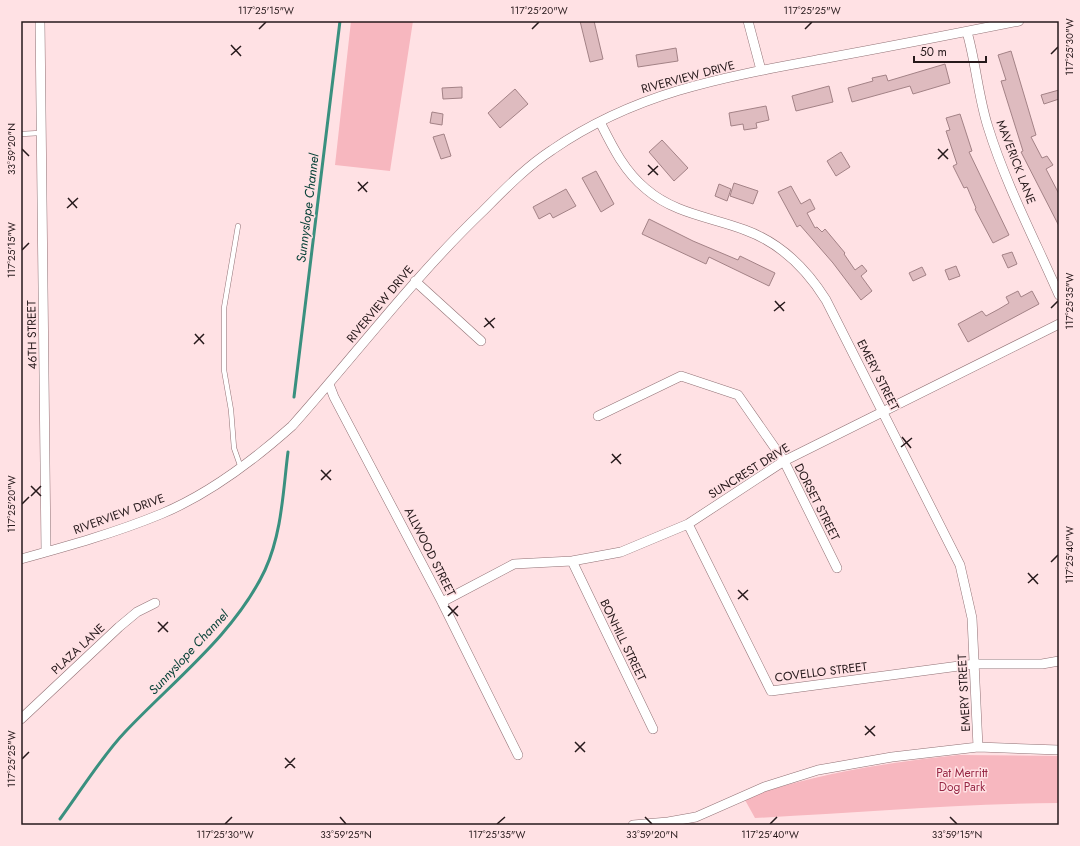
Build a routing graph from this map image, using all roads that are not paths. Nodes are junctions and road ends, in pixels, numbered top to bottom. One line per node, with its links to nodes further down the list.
1 (40, 21): 7 (street, 46TH STREET)
2 (748, 21): 5 (street)
3 (1019, 21): 4 (street, RIVERVIEW DRIVE)
4 (967, 32): 5 (street, RIVERVIEW DRIVE); 11 (street, MAVERICK LANE)
5 (761, 70): 6 (street, RIVERVIEW DRIVE)
6 (600, 122): 10 (street, RIVERVIEW DRIVE); 15 (street, EMERY STREET)
7 (40, 133): 8 (lane); 20 (street, 46TH STREET)
8 (21, 134)
9 (238, 226): 18 (lane)
10 (415, 281): 13 (street); 14 (street, RIVERVIEW DRIVE)
11 (1059, 295)
12 (1059, 324): 15 (street, SUNCREST DRIVE)
13 (482, 341)
14 (329, 384): 18 (street, RIVERVIEW DRIVE); 24 (street, ALLWOOD STREET)
15 (884, 412): 17 (street, SUNCREST DRIVE); 27 (street, EMERY STREET)
16 (598, 416): 17 (street, DORSET STREET)
17 (784, 461): 19 (street, SUNCREST DRIVE); 23 (street, DORSET STREET)
18 (241, 468): 20 (street, RIVERVIEW DRIVE)
19 (688, 524): 22 (street, SUNCREST DRIVE); 27 (street, COVELLO STREET)
20 (46, 552): 21 (street, RIVERVIEW DRIVE)
21 (21, 559)
22 (572, 561): 24 (street, SUNCREST DRIVE); 29 (street, BONHILL STREET)
23 (837, 568)
24 (442, 602): 32 (street, ALLWOOD STREET)
25 (155, 603): 28 (street, PLAZA LANE)
26 (1059, 661): 27 (street, COVELLO STREET)
27 (974, 664): 30 (street, EMERY STREET)
28 (21, 719)
29 (653, 729)
30 (978, 747): 31 (street); 33 (street)
31 (1059, 750)
32 (518, 755)
33 (633, 825)

